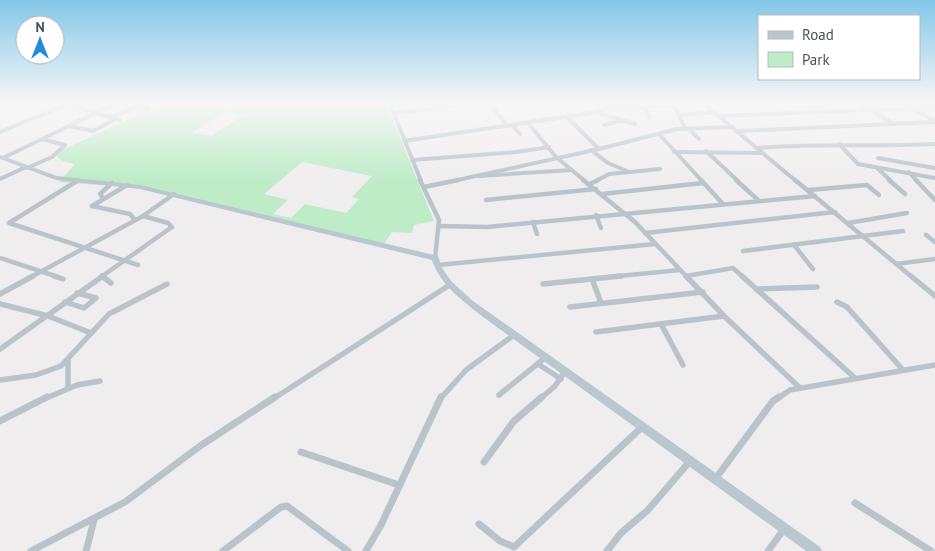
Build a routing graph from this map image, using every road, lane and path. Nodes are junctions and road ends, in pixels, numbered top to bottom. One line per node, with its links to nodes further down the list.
1 (61, 130): 14 (street)
2 (400, 130): 16 (street)
3 (479, 130): 16 (street)
4 (515, 130): 12 (street)
5 (534, 130): 19 (street)
6 (580, 130): 21 (street)
7 (683, 130): 13 (street)
8 (688, 130): 15 (street)
9 (736, 130): 11 (street)
10 (782, 130): 11 (street)
11 (738, 132): 20 (street)
12 (520, 134)
13 (659, 134): 21 (street); 24 (street)
14 (42, 139): 26 (street); 30 (street)
15 (698, 139)
16 (404, 141): 29 (street)
17 (839, 144): 18 (street); 20 (street); 31 (street)
18 (935, 144)
19 (549, 146): 27 (street); 29 (street)
20 (758, 148): 25 (street)
21 (599, 149): 22 (street)
22 (591, 150): 27 (street); 35 (street)
23 (706, 151): 24 (street); 25 (street); 55 (street)
24 (674, 152): 42 (street)
25 (763, 152): 47 (street)
26 (1, 157): 30 (street)
27 (556, 157): 33 (street); 37 (street)
28 (878, 158): 32 (street)
29 (412, 160): 45 (street)
30 (26, 167): 38 (street); 40 (street)
31 (876, 167): 36 (street); 50 (street)
32 (935, 168)
33 (570, 170): 37 (street); 44 (street)
34 (660, 170): 35 (street)
35 (629, 172): 44 (street)
36 (909, 172): 39 (street); 56 (street)
37 (474, 175): 45 (street)
38 (1, 177)
39 (933, 179)
40 (77, 181): 41 (street); 76 (street)
41 (112, 183): 43 (street); 53 (street)
42 (703, 183): 49 (street); 57 (street)
43 (127, 184): 48 (street); 53 (street)
44 (590, 184): 46 (street)
45 (424, 187): 66 (street)
46 (596, 190): 49 (street); 54 (street)
47 (808, 190): 51 (street); 52 (street)
48 (174, 194): 62 (street); 81 (street)
49 (602, 194): 58 (street)
50 (905, 194)
51 (879, 195)
52 (815, 196): 55 (street); 59 (street)
53 (103, 198): 63 (street)
54 (486, 200)
55 (758, 200): 57 (street)
56 (935, 200)
57 (723, 204): 58 (street)
58 (624, 212): 61 (street); 69 (street)
59 (835, 212): 65 (street); 69 (street)
60 (908, 213): 65 (street)
61 (596, 215): 64 (street); 67 (street)
62 (143, 216): 63 (street); 80 (street)
63 (135, 220): 76 (street)
64 (533, 222): 66 (street); 70 (street)
65 (848, 223): 72 (street)
66 (439, 226): 81 (street)
67 (602, 228)
68 (903, 231): 72 (street)
69 (645, 233): 74 (street)
70 (537, 234)
71 (926, 235): 73 (street)
72 (864, 236): 75 (street); 82 (street)
73 (935, 242)
74 (655, 244): 81 (street); 85 (street)
75 (794, 245): 77 (street); 84 (street)
76 (85, 247): 80 (street); 86 (street)
77 (743, 251)
78 (0, 258): 86 (street)
79 (935, 259): 82 (street)
80 (125, 260): 83 (street); 87 (street)
81 (436, 262): 94 (street)
82 (896, 264): 100 (street)
83 (138, 265)
84 (813, 269)
85 (680, 270): 88 (street); 90 (street)
86 (40, 271): 89 (street); 99 (street)
87 (102, 276): 91 (street); 98 (street)
88 (686, 276): 96 (street); 97 (street)
89 (63, 279)
90 (592, 279): 93 (street); 103 (street)
91 (111, 283)
92 (167, 284): 110 (street)
93 (543, 284)
94 (448, 286): 111 (street); 134 (street)
95 (817, 287): 96 (street)
96 (756, 289): 120 (street)
97 (703, 292): 103 (street); 107 (street)
98 (77, 293): 101 (street); 101 (street)
99 (0, 294)
100 (935, 296)
101 (65, 302): 106 (street)
102 (837, 302): 118 (street)
103 (600, 303): 105 (street)
104 (0, 304): 106 (street)
105 (570, 307)
106 (48, 316): 110 (street); 112 (street)
107 (724, 316): 108 (street); 123 (street)
108 (661, 324): 109 (street); 116 (street)
109 (596, 332)
110 (91, 333): 114 (street)
111 (514, 335): 113 (street); 132 (street)
112 (1, 346)
113 (546, 357): 115 (street); 119 (street)
114 (68, 361): 121 (street); 124 (street)
115 (538, 364): 119 (street); 125 (street)
116 (682, 365)
117 (935, 365): 118 (street)
118 (903, 370): 120 (street)
119 (563, 375): 127 (street); 130 (street)
120 (855, 378): 123 (street)
121 (0, 380)
122 (100, 381): 124 (street)
123 (799, 387): 131 (street)
124 (68, 388): 126 (street)
125 (499, 395)
126 (0, 422)
127 (642, 427): 129 (street); 135 (street)
128 (301, 452): 132 (street)
129 (690, 461): 131 (street); 142 (street)
130 (484, 462)
131 (716, 478): 136 (street)
132 (399, 485): 141 (street)
133 (855, 503): 145 (street)
134 (94, 520): 137 (street); 138 (street)
135 (479, 524)
136 (784, 529): 143 (street); 144 (street)
137 (31, 551)
138 (86, 551)
139 (223, 551): 140 (street)
140 (348, 551)
141 (366, 551)
142 (607, 551)
143 (768, 551)
144 (816, 551)
145 (931, 551)

